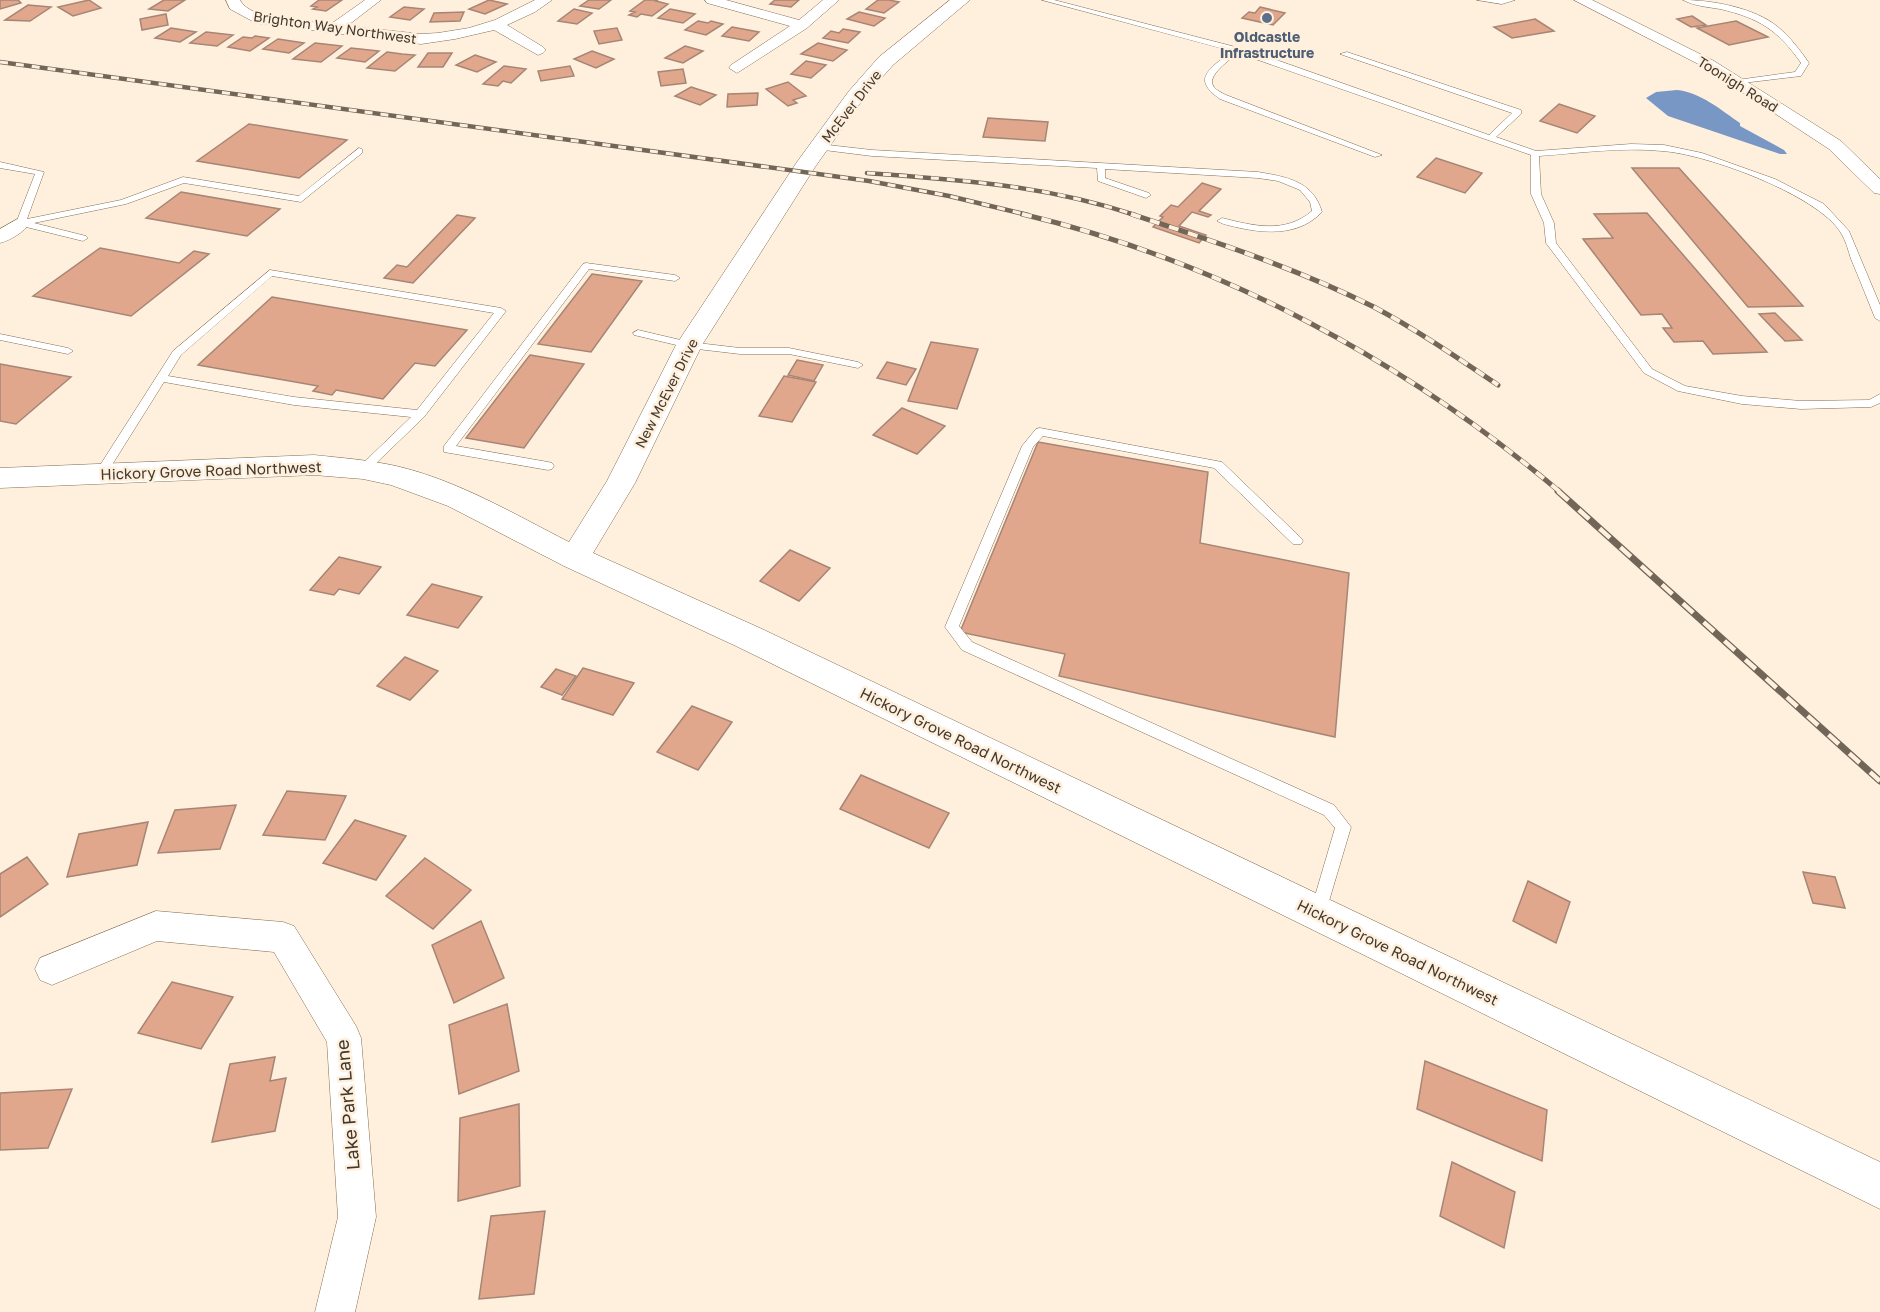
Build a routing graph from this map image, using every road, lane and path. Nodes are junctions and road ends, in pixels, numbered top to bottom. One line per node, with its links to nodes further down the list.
1 (233, 0): 14 (street, Brighton Way Northwest)
2 (374, 0): 14 (street)
3 (544, 0): 12 (street, Brighton Way Northwest)
4 (712, 0): 13 (street)
5 (832, 0): 13 (street)
6 (961, 0): 21 (street, McEver Drive)
7 (1046, 0): 16 (lane)
8 (1481, 0): 9 (lane)
9 (1511, 0)
10 (1581, 0): 19 (street, Toonigh Road)
11 (1687, 0): 19 (lane)
12 (497, 25): 14 (street, Brighton Way Northwest); 15 (street)
13 (802, 25): 18 (street)
14 (333, 29)
15 (538, 50)
16 (1236, 50): 20 (lane); 24 (lane)
17 (1344, 54): 20 (lane)
18 (737, 68)
19 (1737, 82): 28 (street, Toonigh Road)
20 (1490, 138): 23 (lane)
21 (819, 147): 26 (lane); 27 (street, McEver Drive)
22 (359, 151): 31 (lane)
23 (1535, 154): 35 (lane); 42 (lane)
24 (1378, 155)
25 (0, 165): 31 (lane)
26 (1101, 165): 29 (lane); 30 (lane)
27 (802, 172): 38 (street, New McEver Drive)
28 (1880, 189)
29 (1146, 195)
30 (1222, 221)
31 (21, 223): 32 (street); 33 (lane)
32 (0, 237)
33 (83, 238)
34 (675, 278): 44 (lane)
35 (1880, 318)
36 (639, 333): 38 (lane)
37 (0, 337): 39 (lane)
38 (689, 345): 40 (lane); 49 (street, New McEver Drive)
39 (68, 351)
40 (858, 365)
41 (162, 378): 43 (lane); 43 (lane); 46 (lane)
42 (1880, 398)
43 (420, 414): 45 (lane)
44 (548, 466)
45 (363, 469): 46 (street, Hickory Grove Road Northwest); 49 (street, Hickory Grove Road Northwest)
46 (101, 472): 47 (street, Hickory Grove Road Northwest)
47 (0, 478)
48 (1297, 541): 50 (lane)
49 (575, 558): 50 (street, Hickory Grove Road Northwest)
50 (1318, 913): 52 (street, Hickory Grove Road Northwest)
51 (52, 969): 53 (street, Lake Park Lane)
52 (1880, 1186)
53 (335, 1312)

